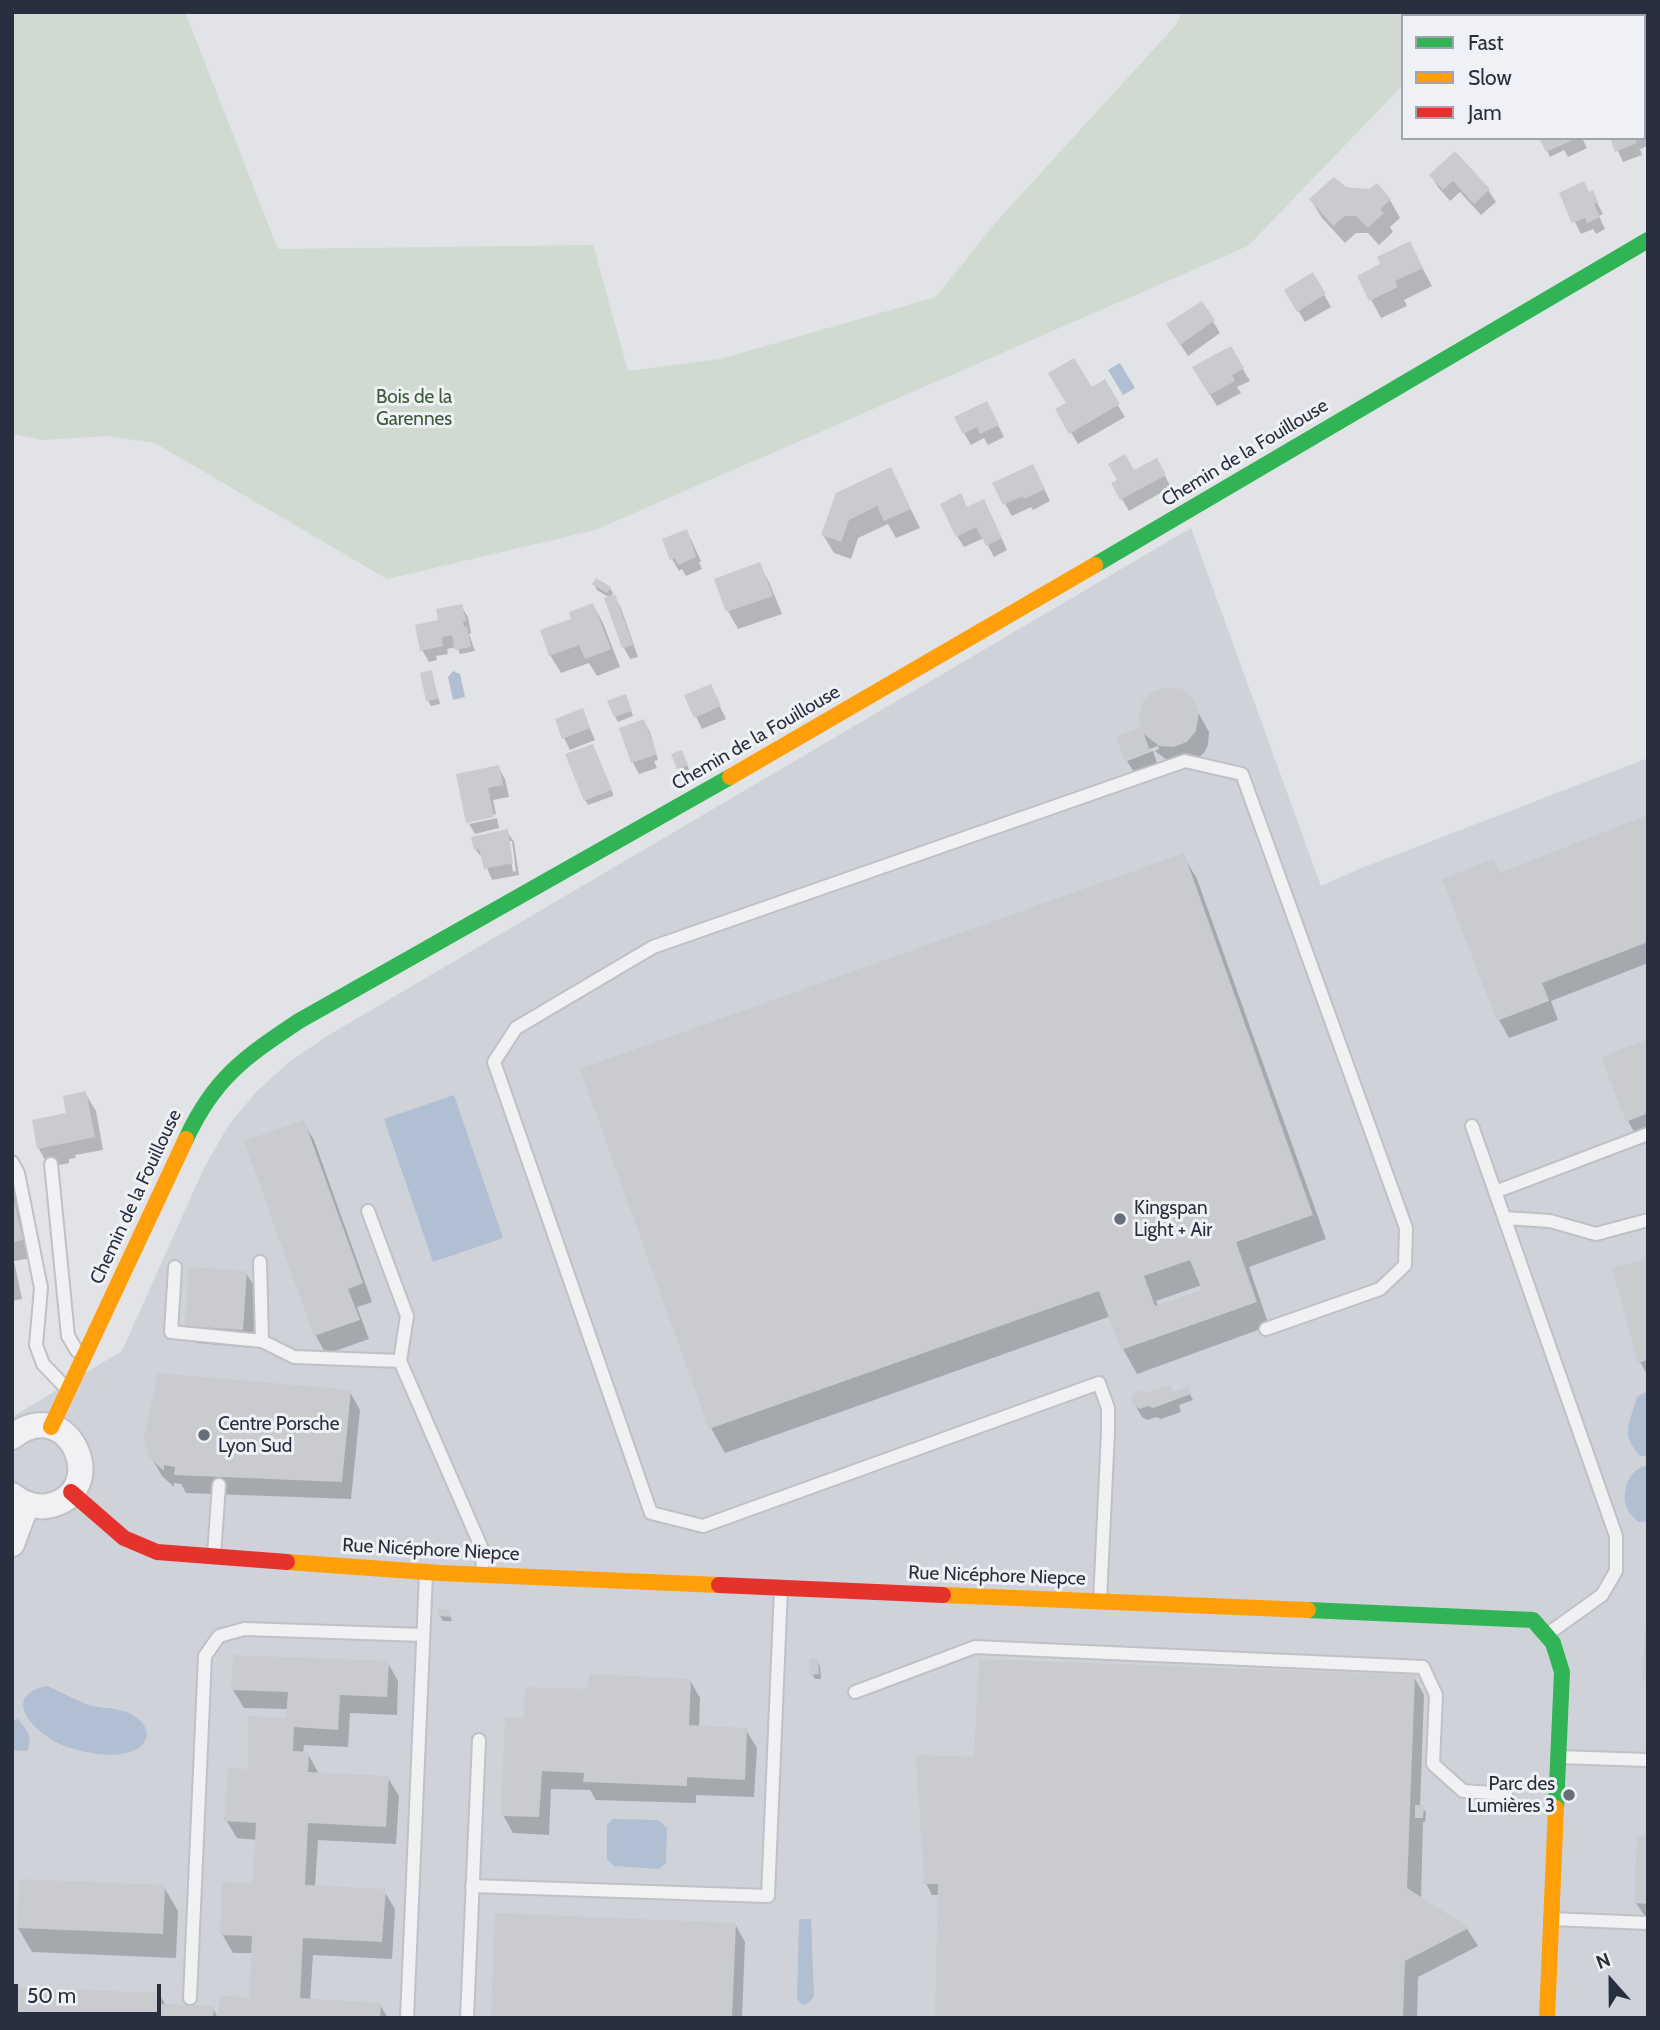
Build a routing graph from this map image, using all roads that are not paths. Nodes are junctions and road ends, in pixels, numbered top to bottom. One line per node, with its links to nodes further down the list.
1 (1648, 240): 14 (street, Chemin de la Fouillouse)
2 (1472, 1126): 6 (lane)
3 (1648, 1134): 6 (lane)
4 (12, 1162): 16 (lane)
5 (51, 1164): 14 (lane)
6 (1495, 1192): 8 (lane)
7 (369, 1211): 15 (lane)
8 (1505, 1219): 9 (lane); 28 (lane)
9 (1648, 1220)
10 (260, 1262): 13 (lane)
11 (175, 1267): 13 (lane)
12 (1266, 1329): 27 (lane)
13 (262, 1341): 15 (lane)
14 (86, 1355): 16 (street, Chemin de la Fouillouse)
15 (400, 1361): 25 (lane)
16 (69, 1391): 17 (street, Chemin de la Fouillouse)
17 (51, 1427): 18 (street); 20 (street)
18 (12, 1437)
19 (219, 1485): 23 (lane)
20 (71, 1492): 21 (street); 23 (street, Rue Nicéphore Niepce)
21 (20, 1500): 22 (street)
22 (12, 1544)
23 (214, 1557): 24 (street, Rue Nicéphore Niepce)
24 (426, 1572): 25 (street, Rue Nicéphore Niepce); 29 (lane)
25 (484, 1575): 26 (street, Rue Nicéphore Niepce)
26 (781, 1588): 27 (street, Rue Nicéphore Niepce); 35 (lane)
27 (1100, 1601): 28 (street, Rue Nicéphore Niepce)
28 (1549, 1633): 32 (street)
29 (423, 1635): 38 (lane); 39 (lane)
30 (855, 1692): 34 (lane)
31 (479, 1740): 35 (lane)
32 (1558, 1757): 33 (lane); 36 (street)
33 (1648, 1760)
34 (1506, 1794)
35 (472, 1886): 40 (lane)
36 (1551, 1919): 37 (lane); 41 (street)
37 (1648, 1923)
38 (190, 1998)
39 (407, 2018)
40 (467, 2018)
41 (1547, 2018)

